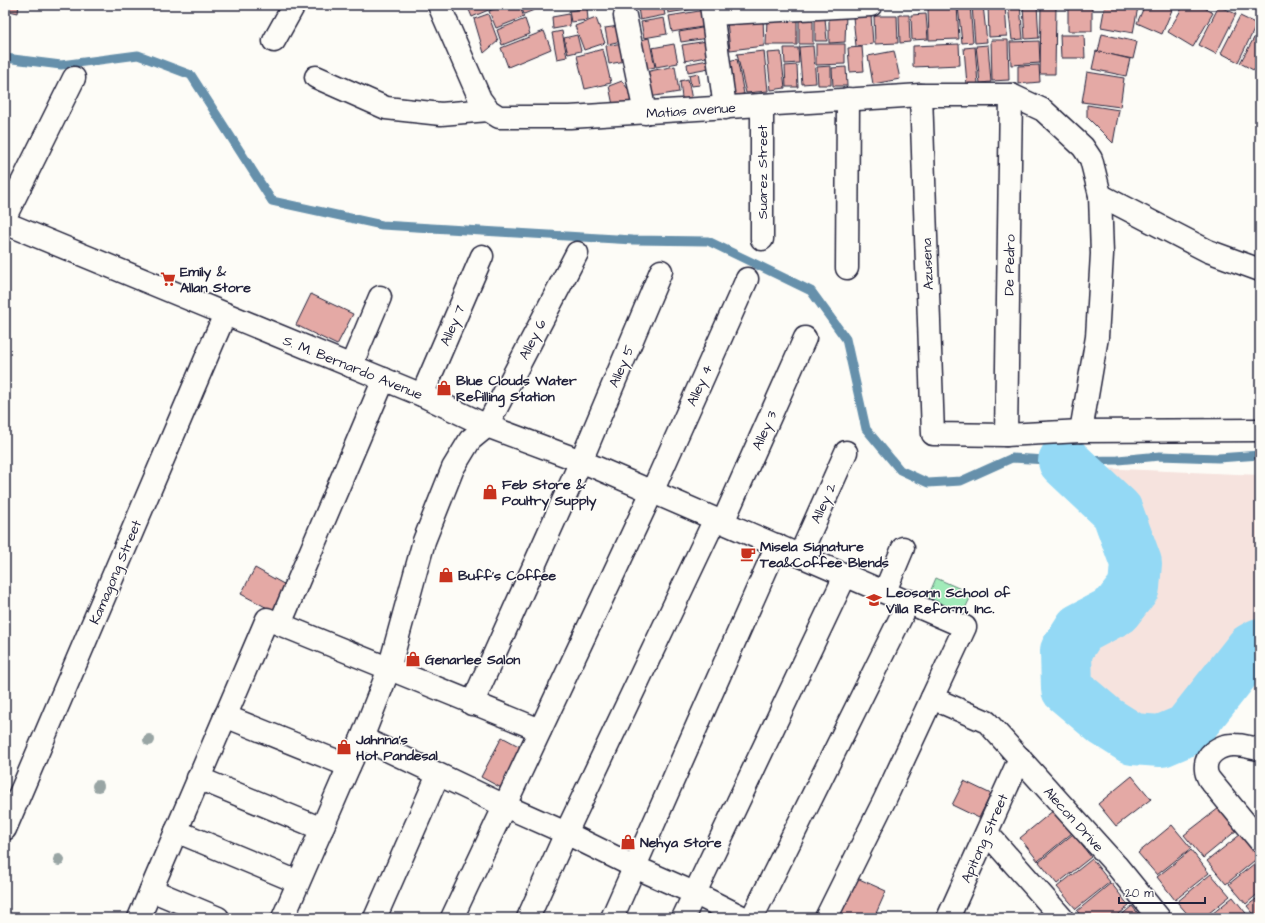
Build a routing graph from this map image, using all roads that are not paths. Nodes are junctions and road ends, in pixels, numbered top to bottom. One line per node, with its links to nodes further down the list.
1 (294, 5): 6 (street)
2 (439, 5): 14 (street)
3 (871, 5): 4 (street)
4 (712, 9): 13 (street)
5 (625, 16): 15 (street)
6 (274, 41)
7 (316, 77): 14 (street)
8 (74, 78): 17 (street)
9 (921, 95): 10 (street, Matias avenue); 11 (street, Matias avenue); 35 (street, Azusena)
10 (1011, 95): 16 (street); 35 (street, De Pedro)
11 (848, 99): 12 (street, Matias avenue); 22 (street)
12 (762, 105): 13 (street, Matias avenue); 19 (street, Suarez Street)
13 (725, 108): 15 (street, Matias avenue)
14 (488, 110): 15 (street, Matias avenue)
15 (645, 113)
16 (1100, 195): 23 (street); 34 (street)
17 (5, 217)
18 (5, 223): 27 (street, S. M. Bernardo Avenue)
19 (762, 239)
20 (577, 253): 32 (street, Alley 6)
21 (482, 256): 31 (street, Alley 7)
22 (847, 268)
23 (1260, 270)
24 (661, 271): 37 (street, Alley 5)
25 (747, 279): 38 (street, Alley 4)
26 (380, 297): 29 (street)
27 (225, 314): 29 (street, S. M. Bernardo Avenue); 59 (street, Kamagong Street)
28 (805, 338): 39 (street, Alley 3)
29 (351, 366): 30 (street, S. M. Bernardo Avenue)
30 (384, 379): 31 (street, S. M. Bernardo Avenue); 46 (street)
31 (422, 395): 32 (street, S. M. Bernardo Avenue)
32 (487, 426): 37 (street, S. M. Bernardo Avenue); 47 (street)
33 (1260, 430): 34 (street)
34 (1081, 432): 35 (street)
35 (1006, 435)
36 (846, 452): 42 (street, Alley 2)
37 (581, 461): 38 (street, S. M. Bernardo Avenue); 49 (street, Alley 5)
38 (652, 492): 39 (street, S. M. Bernardo Avenue); 51 (street, Alley 4)
39 (719, 520): 40 (street, S. M. Bernardo Avenue); 62 (street, Alley 3)
40 (776, 545): 42 (street, S. M. Bernardo Avenue); 65 (street)
41 (903, 548): 44 (street)
42 (800, 555): 43 (street, S. M. Bernardo Avenue)
43 (846, 574): 44 (street, S. M. Bernardo Avenue); 68 (street)
44 (885, 591): 45 (street, S. M. Bernardo Avenue)
45 (908, 601): 48 (street, S. M. Bernardo Avenue); 78 (street)
46 (280, 624): 47 (street); 50 (street)
47 (389, 669): 49 (street); 52 (street)
48 (932, 698): 54 (street, Alecon Drive); 79 (street)
49 (472, 704): 51 (street)
50 (225, 716): 55 (street); 57 (street)
51 (540, 730): 58 (street, Alley 4)
52 (362, 738): 55 (street); 56 (street)
53 (1260, 749): 64 (street)
54 (1020, 758): 63 (street, Apitong Street); 82 (street, Alecon Drive)
55 (349, 766): 60 (street)
56 (438, 775): 58 (street); 72 (street)
57 (198, 778): 60 (street); 61 (street)
58 (505, 806): 62 (street); 73 (street, Alley 4)
59 (5, 829)
60 (322, 829): 66 (street)
61 (176, 831): 66 (street); 67 (street)
62 (566, 833): 65 (street); 74 (street, Alley 3)
63 (987, 833): 80 (street, Apitong Street); 81 (street)
64 (1260, 841)
65 (635, 867): 68 (street); 75 (street)
66 (298, 882): 71 (street)
67 (151, 890): 69 (street); 70 (street)
68 (694, 893): 76 (street); 77 (street)
69 (139, 918)
70 (218, 918)
71 (283, 918)
72 (375, 918)
73 (452, 918)
74 (528, 918)
75 (612, 918)
76 (683, 918)
77 (744, 918)
78 (752, 918)
79 (826, 918)
80 (948, 918)
81 (1062, 918)
82 (1159, 918)

